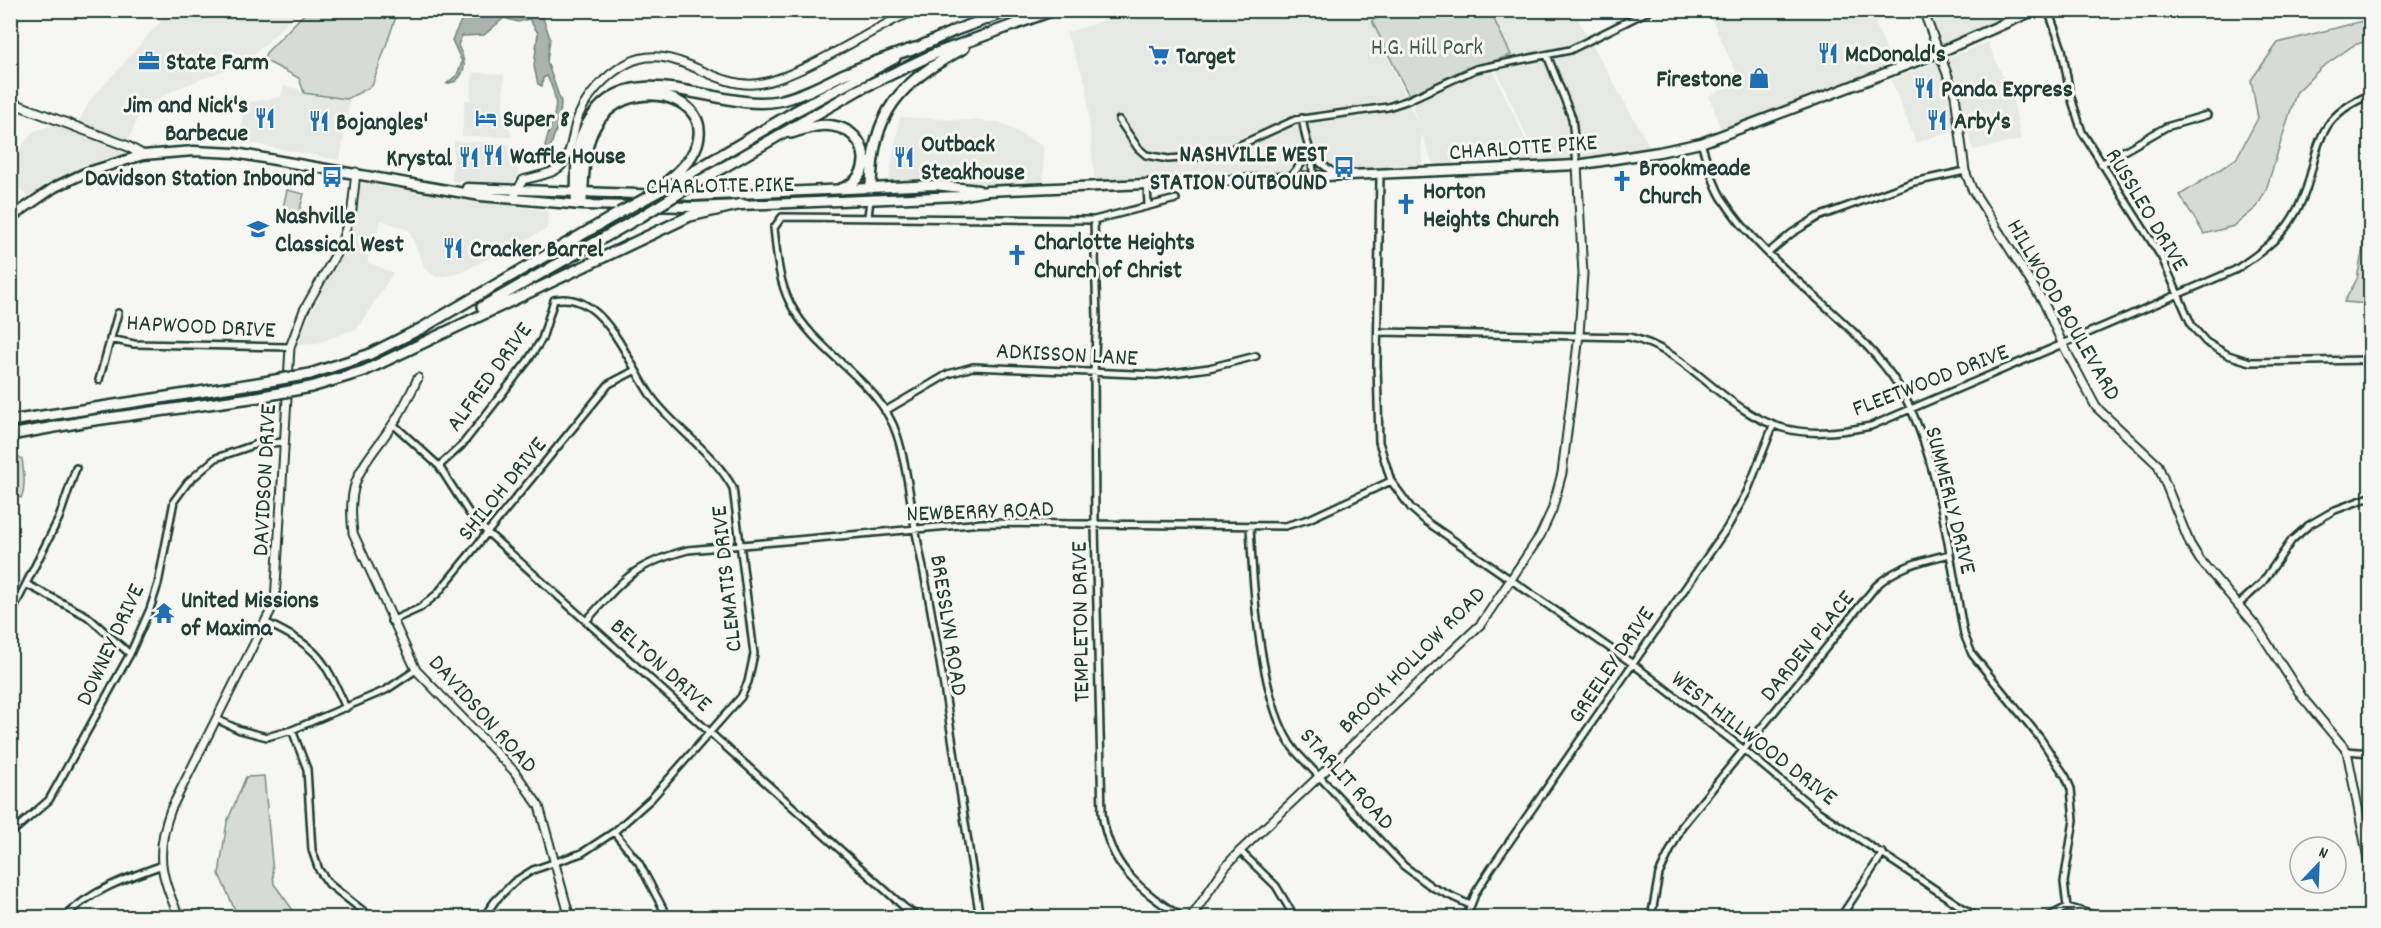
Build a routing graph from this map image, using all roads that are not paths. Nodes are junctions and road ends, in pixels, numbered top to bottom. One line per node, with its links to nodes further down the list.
1 (918, 10): 34 (street)
2 (1011, 10): 9 (highway)
3 (1054, 10): 8 (highway)
4 (1650, 10): 11 (street)
5 (1923, 10): 10 (street, HILLWOOD BOULEVARD)
6 (2035, 10): 10 (main road, CHARLOTTE PIKE)
7 (2048, 10): 22 (street, RUSSLEO DRIVE)
8 (995, 31): 17 (highway); 32 (highway)
9 (915, 48): 30 (highway); 37 (highway)
10 (1938, 53): 18 (main road, CHARLOTTE PIKE); 24 (street, HILLWOOD BOULEVARD)
11 (1547, 55): 15 (street); 23 (street)
12 (2370, 95): 48 (street, FLEETWOOD DRIVE)
13 (10, 102): 20 (main road)
14 (2207, 115): 22 (street)
15 (1302, 118): 16 (street); 19 (street)
16 (1119, 120)
17 (774, 137): 35 (highway); 54 (highway, bridge)
18 (1701, 143): 23 (main road, CHARLOTTE PIKE); 47 (street, SUMMERLY DRIVE)
19 (1308, 148): 21 (street); 29 (street)
20 (143, 155): 25 (main road, CHARLOTTE PIKE); 45 (main road, CHARLOTTE PIKE)
21 (1311, 155): 27 (street); 28 (street)
22 (2101, 164): 48 (street, RUSSLEO DRIVE)
23 (1577, 165): 26 (main road, CHARLOTTE PIKE); 52 (street, BROOK HOLLOW ROAD)
24 (1965, 171): 47 (street); 55 (street, HILLWOOD BOULEVARD)
25 (356, 172): 33 (main road, CHARLOTTE PIKE); 56 (street, DAVIDSON DRIVE)
26 (1380, 175): 27 (main road, CHARLOTTE PIKE); 51 (street)
27 (1341, 177): 28 (main road, CHARLOTTE PIKE)
28 (1314, 178): 29 (main road, CHARLOTTE PIKE)
29 (1289, 179): 31 (main road, CHARLOTTE PIKE)
30 (670, 182): 37 (highway); 65 (highway, bridge)
31 (1147, 184): 36 (main road, CHARLOTTE PIKE); 43 (street)
32 (871, 188): 35 (main road, CHARLOTTE PIKE); 36 (main road, CHARLOTTE PIKE); 39 (main road)
33 (455, 189): 34 (main road, CHARLOTTE PIKE); 38 (main road, CHARLOTTE PIKE)
34 (518, 189): 37 (main road, CHARLOTTE PIKE); 38 (street)
35 (841, 189): 37 (main road, CHARLOTTE PIKE)
36 (987, 191): 39 (main road, CHARLOTTE PIKE)
37 (579, 193): 41 (highway)
38 (513, 199): 41 (main road, CHARLOTTE PIKE)
39 (870, 199): 42 (main road, CHARLOTTE PIKE); 44 (street)
40 (1176, 199): 43 (street)
41 (579, 204): 42 (main road, CHARLOTTE PIKE)
42 (742, 204): 54 (highway)
43 (1148, 206): 46 (street)
44 (868, 217): 46 (street); 64 (street, BRESSLYN ROAD)
45 (10, 218)
46 (1094, 220): 60 (street, TEMPLETON DRIVE)
47 (1768, 253): 63 (street, SUMMERLY DRIVE)
48 (2177, 293): 55 (street, FLEETWOOD DRIVE); 58 (street, RUSSLEO DRIVE)
49 (554, 300): 59 (street, CLEMATIS DRIVE); 70 (street, ALFRED DRIVE)
50 (118, 313): 53 (street)
51 (1379, 332): 52 (street, FLEETWOOD DRIVE); 72 (street)
52 (1579, 334): 67 (street, FLEETWOOD DRIVE); 80 (street, BROOK HOLLOW ROAD)
53 (110, 339): 56 (street, HAPWOOD DRIVE); 62 (street)
54 (423, 342): 68 (highway, bridge)
55 (2063, 345): 63 (street, FLEETWOOD DRIVE); 82 (street, HILLWOOD BOULEVARD)
56 (290, 347): 69 (street, DAVIDSON DRIVE)
57 (1256, 356): 60 (street, ADKISSON LANE)
58 (2370, 360)
59 (634, 371): 77 (street, SHILOH DRIVE); 78 (street, CLEMATIS DRIVE)
60 (1094, 372): 64 (street, ADKISSON LANE); 74 (street, TEMPLETON DRIVE)
61 (418, 378): 66 (street, DAVIDSON ROAD)
62 (99, 380)
63 (1910, 410): 67 (street, FLEETWOOD DRIVE); 79 (street, SUMMERLY DRIVE)
64 (885, 411): 76 (street, BRESSLYN ROAD)
65 (10, 422)
66 (393, 424): 70 (street, BELTON DRIVE); 85 (street, DAVIDSON ROAD)
67 (1773, 426): 88 (street, GREELEY DRIVE)
68 (10, 435)
69 (284, 442): 86 (street, DAVIDSON DRIVE); 87 (street, DOWNEY DRIVE)
70 (439, 466): 77 (street, BELTON DRIVE)
71 (76, 468): 81 (street)
72 (1390, 481): 75 (street, NEWBERRY ROAD); 80 (street, WEST HILLWOOD DRIVE)
73 (2370, 497): 82 (street)
74 (1095, 526): 75 (street, NEWBERRY ROAD); 76 (street, NEWBERRY ROAD); 115 (street, TEMPLETON DRIVE)
75 (1250, 526): 97 (street, STARLIT ROAD)
76 (915, 528): 78 (street, NEWBERRY ROAD); 114 (street, BRESSLYN ROAD)
77 (488, 533): 84 (street, BELTON DRIVE); 85 (street, SHILOH DRIVE)
78 (742, 547): 84 (street, NEWBERRY ROAD); 93 (street, CLEMATIS DRIVE)
79 (1950, 554): 94 (street, DARDEN PLACE); 106 (street, SUMMERLY DRIVE)
80 (1512, 580): 88 (street, WEST HILLWOOD DRIVE); 97 (street, BROOK HOLLOW ROAD)
81 (26, 584): 83 (street); 87 (street)
82 (2239, 604): 95 (street, HILLWOOD BOULEVARD)
83 (10, 616)
84 (587, 620): 93 (street, BELTON DRIVE)
85 (391, 621): 89 (street, DAVIDSON ROAD)
86 (267, 623): 90 (street); 91 (street, DAVIDSON DRIVE)
87 (130, 654): 99 (street, DOWNEY DRIVE)
88 (1633, 664): 94 (street, WEST HILLWOOD DRIVE); 105 (street, GREELEY DRIVE)
89 (416, 670): 90 (street); 102 (street, DAVIDSON ROAD)
90 (346, 708): 92 (street)
91 (216, 719): 92 (street); 103 (street, DAVIDSON DRIVE)
92 (292, 730): 109 (street)
93 (712, 733): 98 (street, CLEMATIS DRIVE); 113 (street, BELTON DRIVE)
94 (1743, 749): 101 (street, WEST HILLWOOD DRIVE); 119 (street, DARDEN PLACE)
95 (2347, 751): 96 (street); 104 (street, HILLWOOD BOULEVARD)
96 (2370, 753)
97 (1319, 776): 100 (street, BROOK HOLLOW ROAD); 105 (street, STARLIT ROAD)
98 (614, 832): 102 (street, CLEMATIS DRIVE); 112 (street)
99 (10, 834)
100 (1240, 851): 116 (street, BROOK HOLLOW ROAD); 117 (street)
101 (1883, 853): 120 (street); 121 (street, WEST HILLWOOD DRIVE)
102 (555, 863): 110 (street, CLEMATIS DRIVE); 111 (street, DAVIDSON ROAD)
103 (160, 866): 107 (street); 108 (street, DAVIDSON DRIVE)
104 (2370, 869)
105 (1470, 905): 118 (street, GREELEY DRIVE)
106 (2067, 907): 122 (street); 123 (street)
107 (63, 918)
108 (180, 918)
109 (372, 918)
110 (483, 918)
111 (570, 918)
112 (668, 918)
113 (920, 918)
114 (980, 918)
115 (1183, 918)
116 (1191, 918)
117 (1295, 918)
118 (1466, 918)
119 (1651, 918)
120 (1840, 918)
121 (1978, 918)
122 (2046, 918)
123 (2104, 918)

